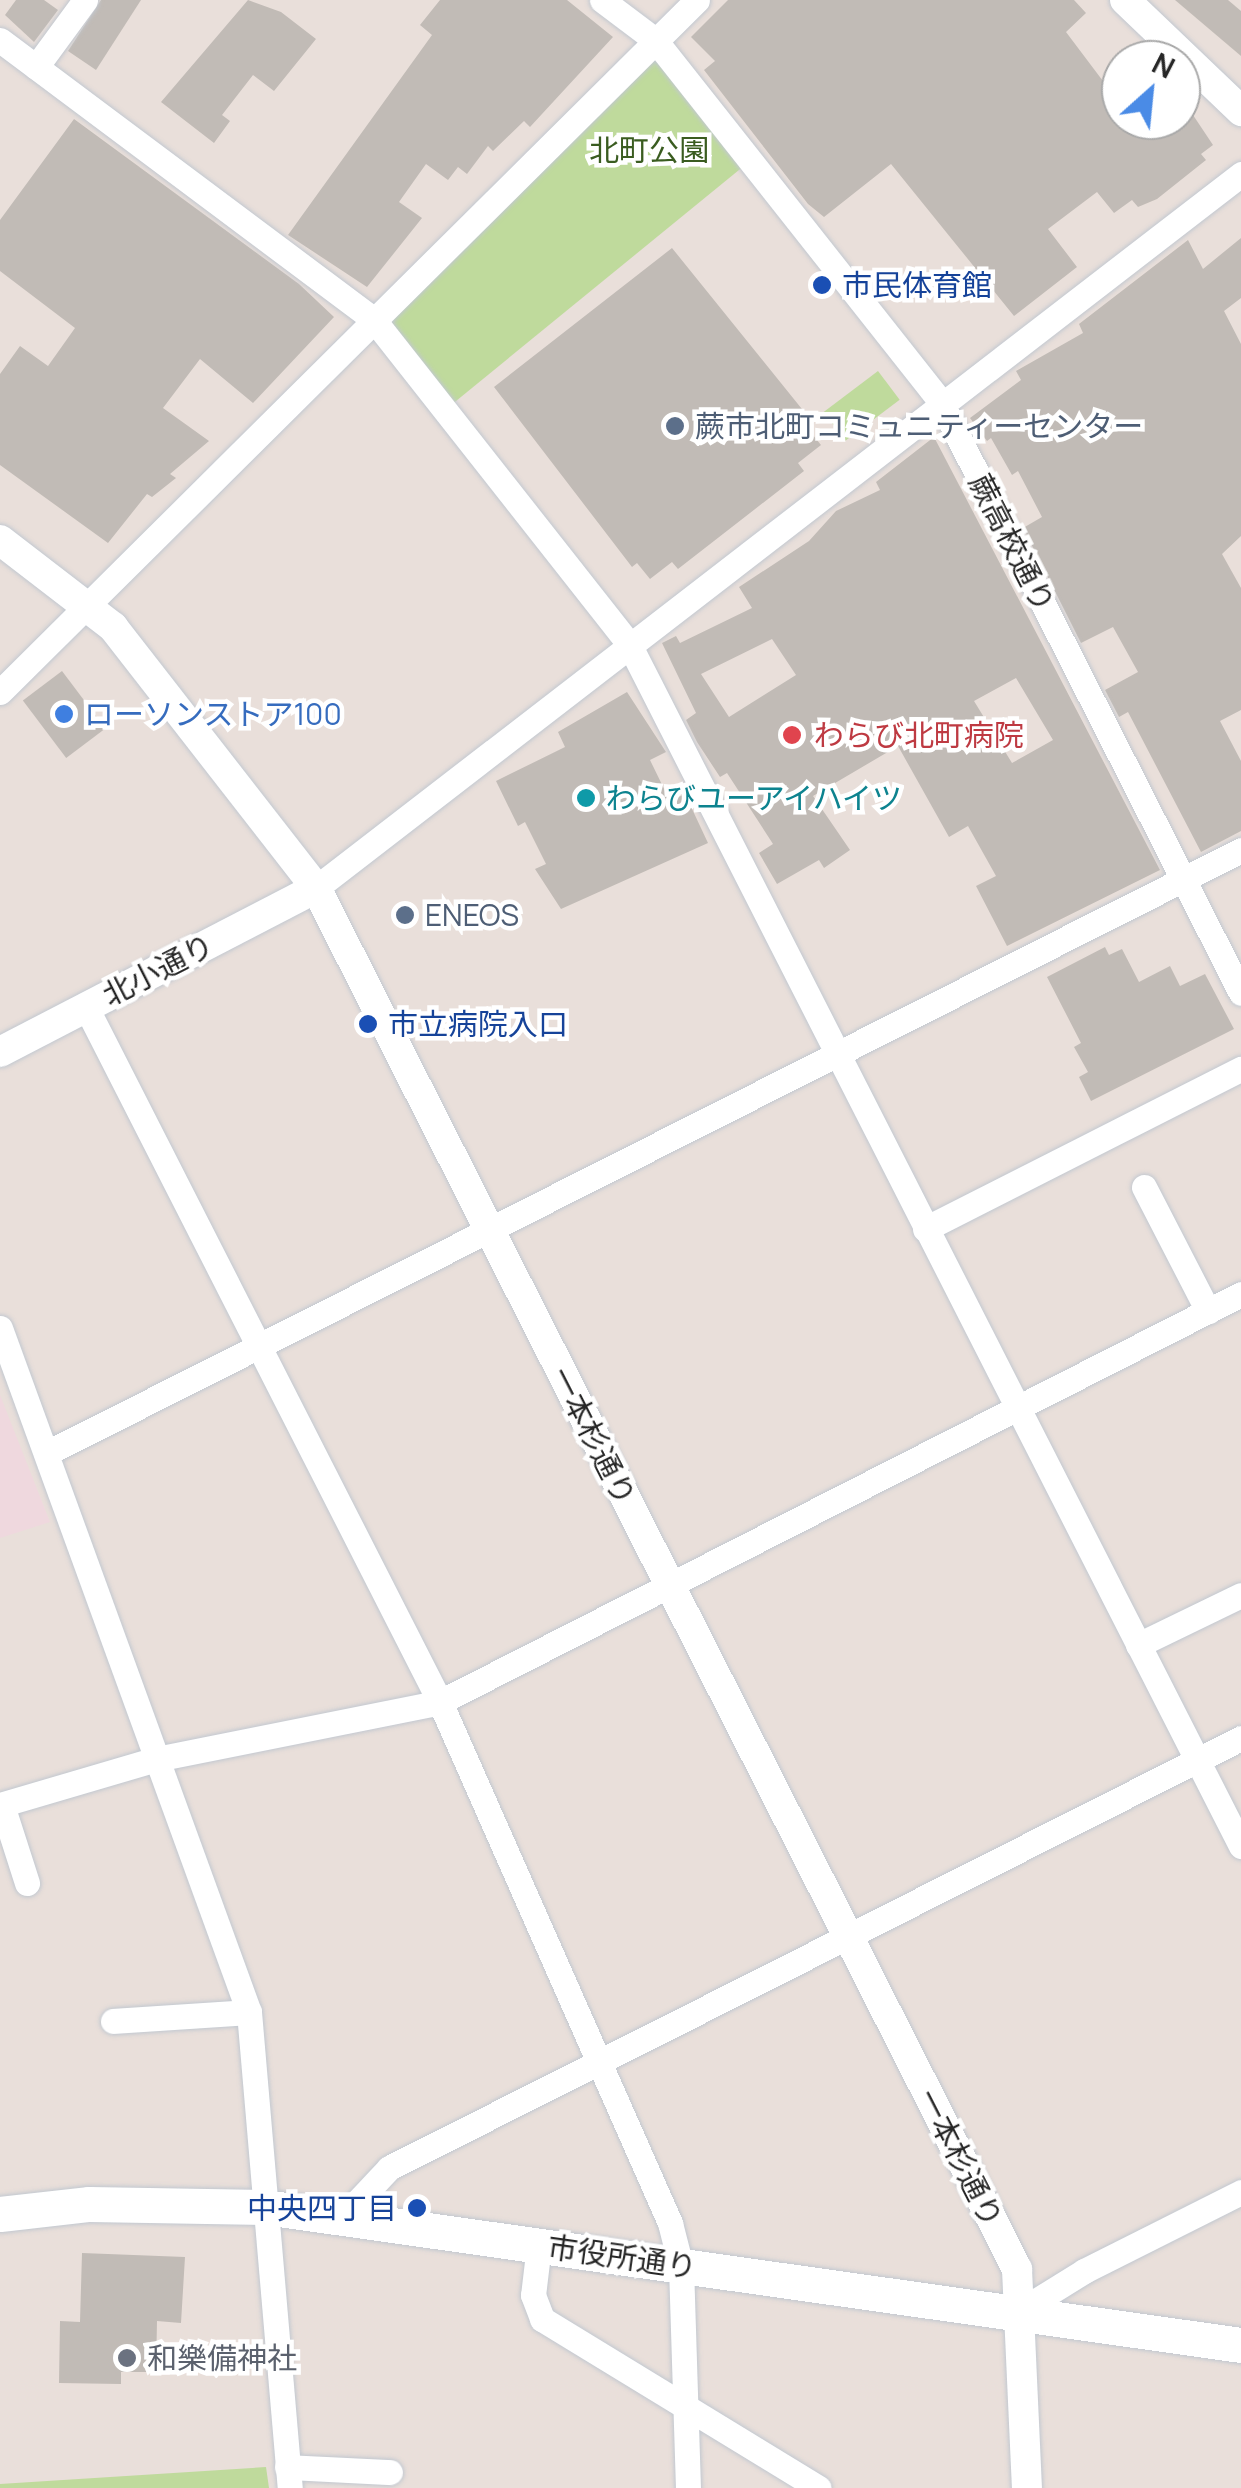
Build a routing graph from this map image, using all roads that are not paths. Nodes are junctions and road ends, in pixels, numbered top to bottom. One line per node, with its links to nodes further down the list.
1 (85, 0): 7 (street)
2 (602, 0): 6 (street, 蕨高校通り)
3 (697, 0): 6 (street)
4 (1125, 0): 8 (street)
5 (0, 40): 7 (street)
6 (655, 40): 10 (street); 11 (street, 蕨高校通り)
7 (36, 67): 10 (street)
8 (1241, 111)
9 (1241, 174): 11 (street)
10 (374, 320): 13 (street); 14 (street)
11 (940, 401): 14 (street); 17 (street, 蕨高校通り)
12 (0, 540): 13 (street, 一本杉通り)
13 (89, 605): 15 (street); 18 (street, 一本杉通り)
14 (629, 644): 18 (street); 22 (street)
15 (0, 692)
16 (1241, 850): 17 (street)
17 (1184, 880): 19 (street, 蕨高校通り); 22 (street)
18 (316, 888): 20 (street, 北小通り); 26 (street, 一本杉通り)
19 (1241, 994)
20 (86, 1007): 21 (street, 北小通り); 30 (street)
21 (0, 1052)
22 (838, 1055): 25 (street); 26 (street)
23 (1241, 1069): 25 (street)
24 (1144, 1187): 28 (street)
25 (925, 1229): 31 (street)
26 (489, 1232): 30 (street); 33 (street, 一本杉通り)
27 (1241, 1294): 28 (street)
28 (1208, 1311): 31 (street)
29 (0, 1328): 32 (street)
30 (259, 1349): 32 (street); 36 (street)
31 (1016, 1410): 33 (street); 35 (street)
32 (47, 1453): 38 (street)
33 (669, 1585): 36 (street); 43 (street, 一本杉通り)
34 (1241, 1595): 35 (street)
35 (1138, 1645): 39 (street)
36 (440, 1702): 38 (street); 46 (street)
37 (1241, 1738): 39 (street)
38 (156, 1760): 40 (street); 44 (street)
39 (1197, 1760): 41 (street); 43 (street)
40 (1, 1805): 42 (street)
41 (1241, 1846)
42 (27, 1883)
43 (850, 1940): 46 (street); 53 (street, 一本杉通り)
44 (250, 2012): 45 (street); 48 (street)
45 (114, 2021)
46 (599, 2066): 50 (street); 52 (street)
47 (1241, 2192): 53 (street)
48 (265, 2207): 49 (main road, 市役所通り); 50 (main road, 市役所通り); 57 (street)
49 (0, 2214)
50 (344, 2216): 51 (main road, 市役所通り)
51 (540, 2245): 52 (main road, 市役所通り); 55 (street)
52 (681, 2266): 53 (main road, 市役所通り); 55 (street)
53 (1018, 2312): 54 (main road, 市役所通り); 60 (street, 一本杉通り)
54 (1241, 2345)
55 (684, 2407): 58 (street); 59 (street)
56 (390, 2472): 57 (street)
57 (289, 2478)
58 (688, 2488)
59 (820, 2488)
60 (1027, 2488)

